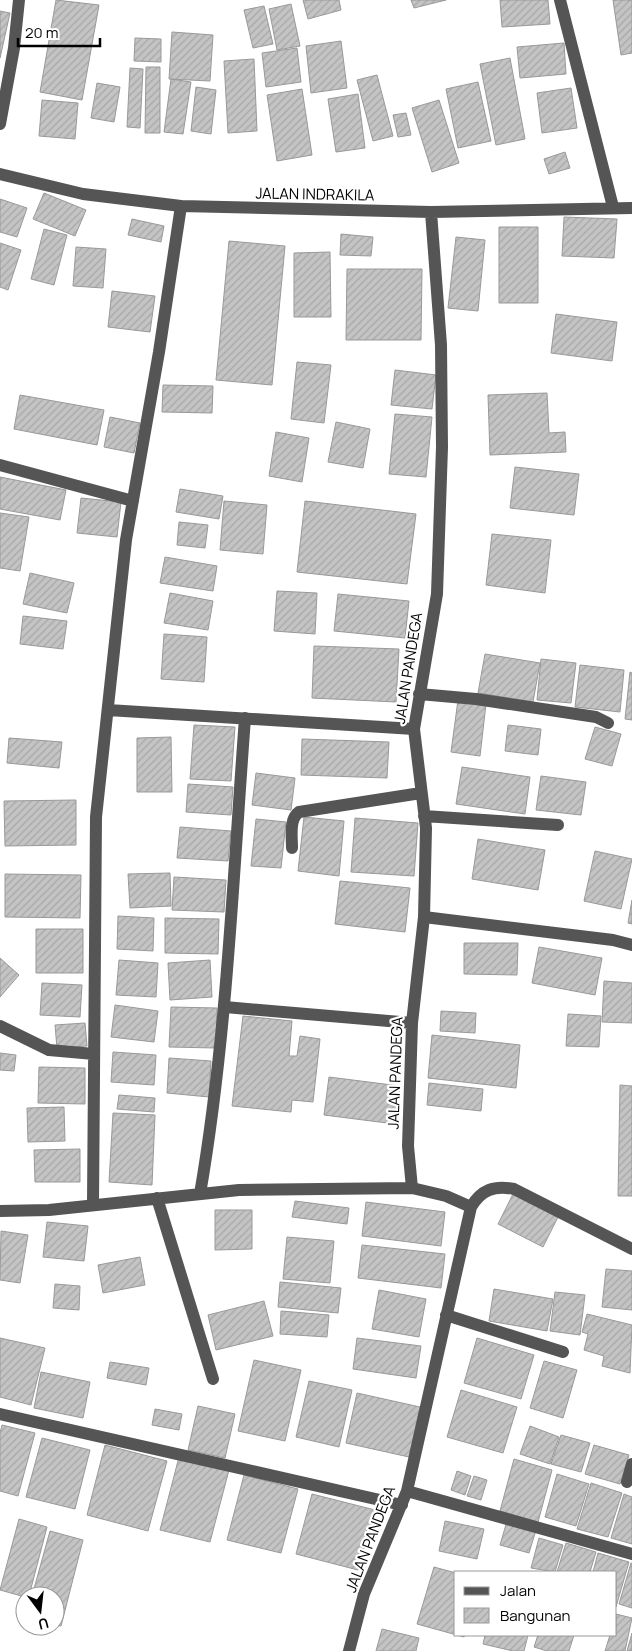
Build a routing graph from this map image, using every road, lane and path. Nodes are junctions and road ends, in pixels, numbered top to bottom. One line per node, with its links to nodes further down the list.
1 (19, 0): 3 (street)
2 (560, 0): 6 (street)
3 (0, 124)
4 (0, 174): 5 (street, JALAN INDRAKILA)
5 (181, 206): 8 (street, JALAN INDRAKILA); 10 (street)
6 (613, 207): 7 (street, JALAN INDRAKILA); 8 (street, JALAN INDRAKILA)
7 (632, 208)
8 (430, 212): 11 (street, JALAN PANDEGA)
9 (0, 465): 10 (street)
10 (133, 501): 12 (street)
11 (419, 694): 14 (street); 15 (street, JALAN PANDEGA)
12 (108, 710): 13 (street); 25 (street)
13 (245, 718): 15 (street); 22 (street)
14 (608, 723)
15 (414, 729): 16 (street, JALAN PANDEGA)
16 (421, 793): 17 (street, JALAN PANDEGA); 19 (street)
17 (424, 816): 18 (street); 20 (street, JALAN PANDEGA)
18 (558, 825)
19 (292, 848)
20 (424, 917): 21 (street); 23 (street, JALAN PANDEGA)
21 (632, 945)
22 (225, 1007): 23 (street); 27 (street)
23 (412, 1022): 26 (street, JALAN PANDEGA)
24 (0, 1026): 25 (street)
25 (94, 1054): 29 (street)
26 (412, 1188): 27 (street); 30 (street)
27 (200, 1194): 28 (street)
28 (157, 1198): 29 (street); 35 (street)
29 (93, 1204): 31 (street)
30 (471, 1207): 32 (street); 33 (street, JALAN PANDEGA)
31 (0, 1212)
32 (632, 1249)
33 (446, 1316): 34 (street); 39 (street, JALAN PANDEGA)
34 (563, 1352)
35 (213, 1379)
36 (0, 1414): 40 (street)
37 (632, 1464): 38 (street)
38 (626, 1482)
39 (407, 1491): 40 (street, JALAN PANDEGA); 41 (street)
40 (402, 1505): 42 (street, JALAN PANDEGA)
41 (632, 1554)
42 (349, 1651)

